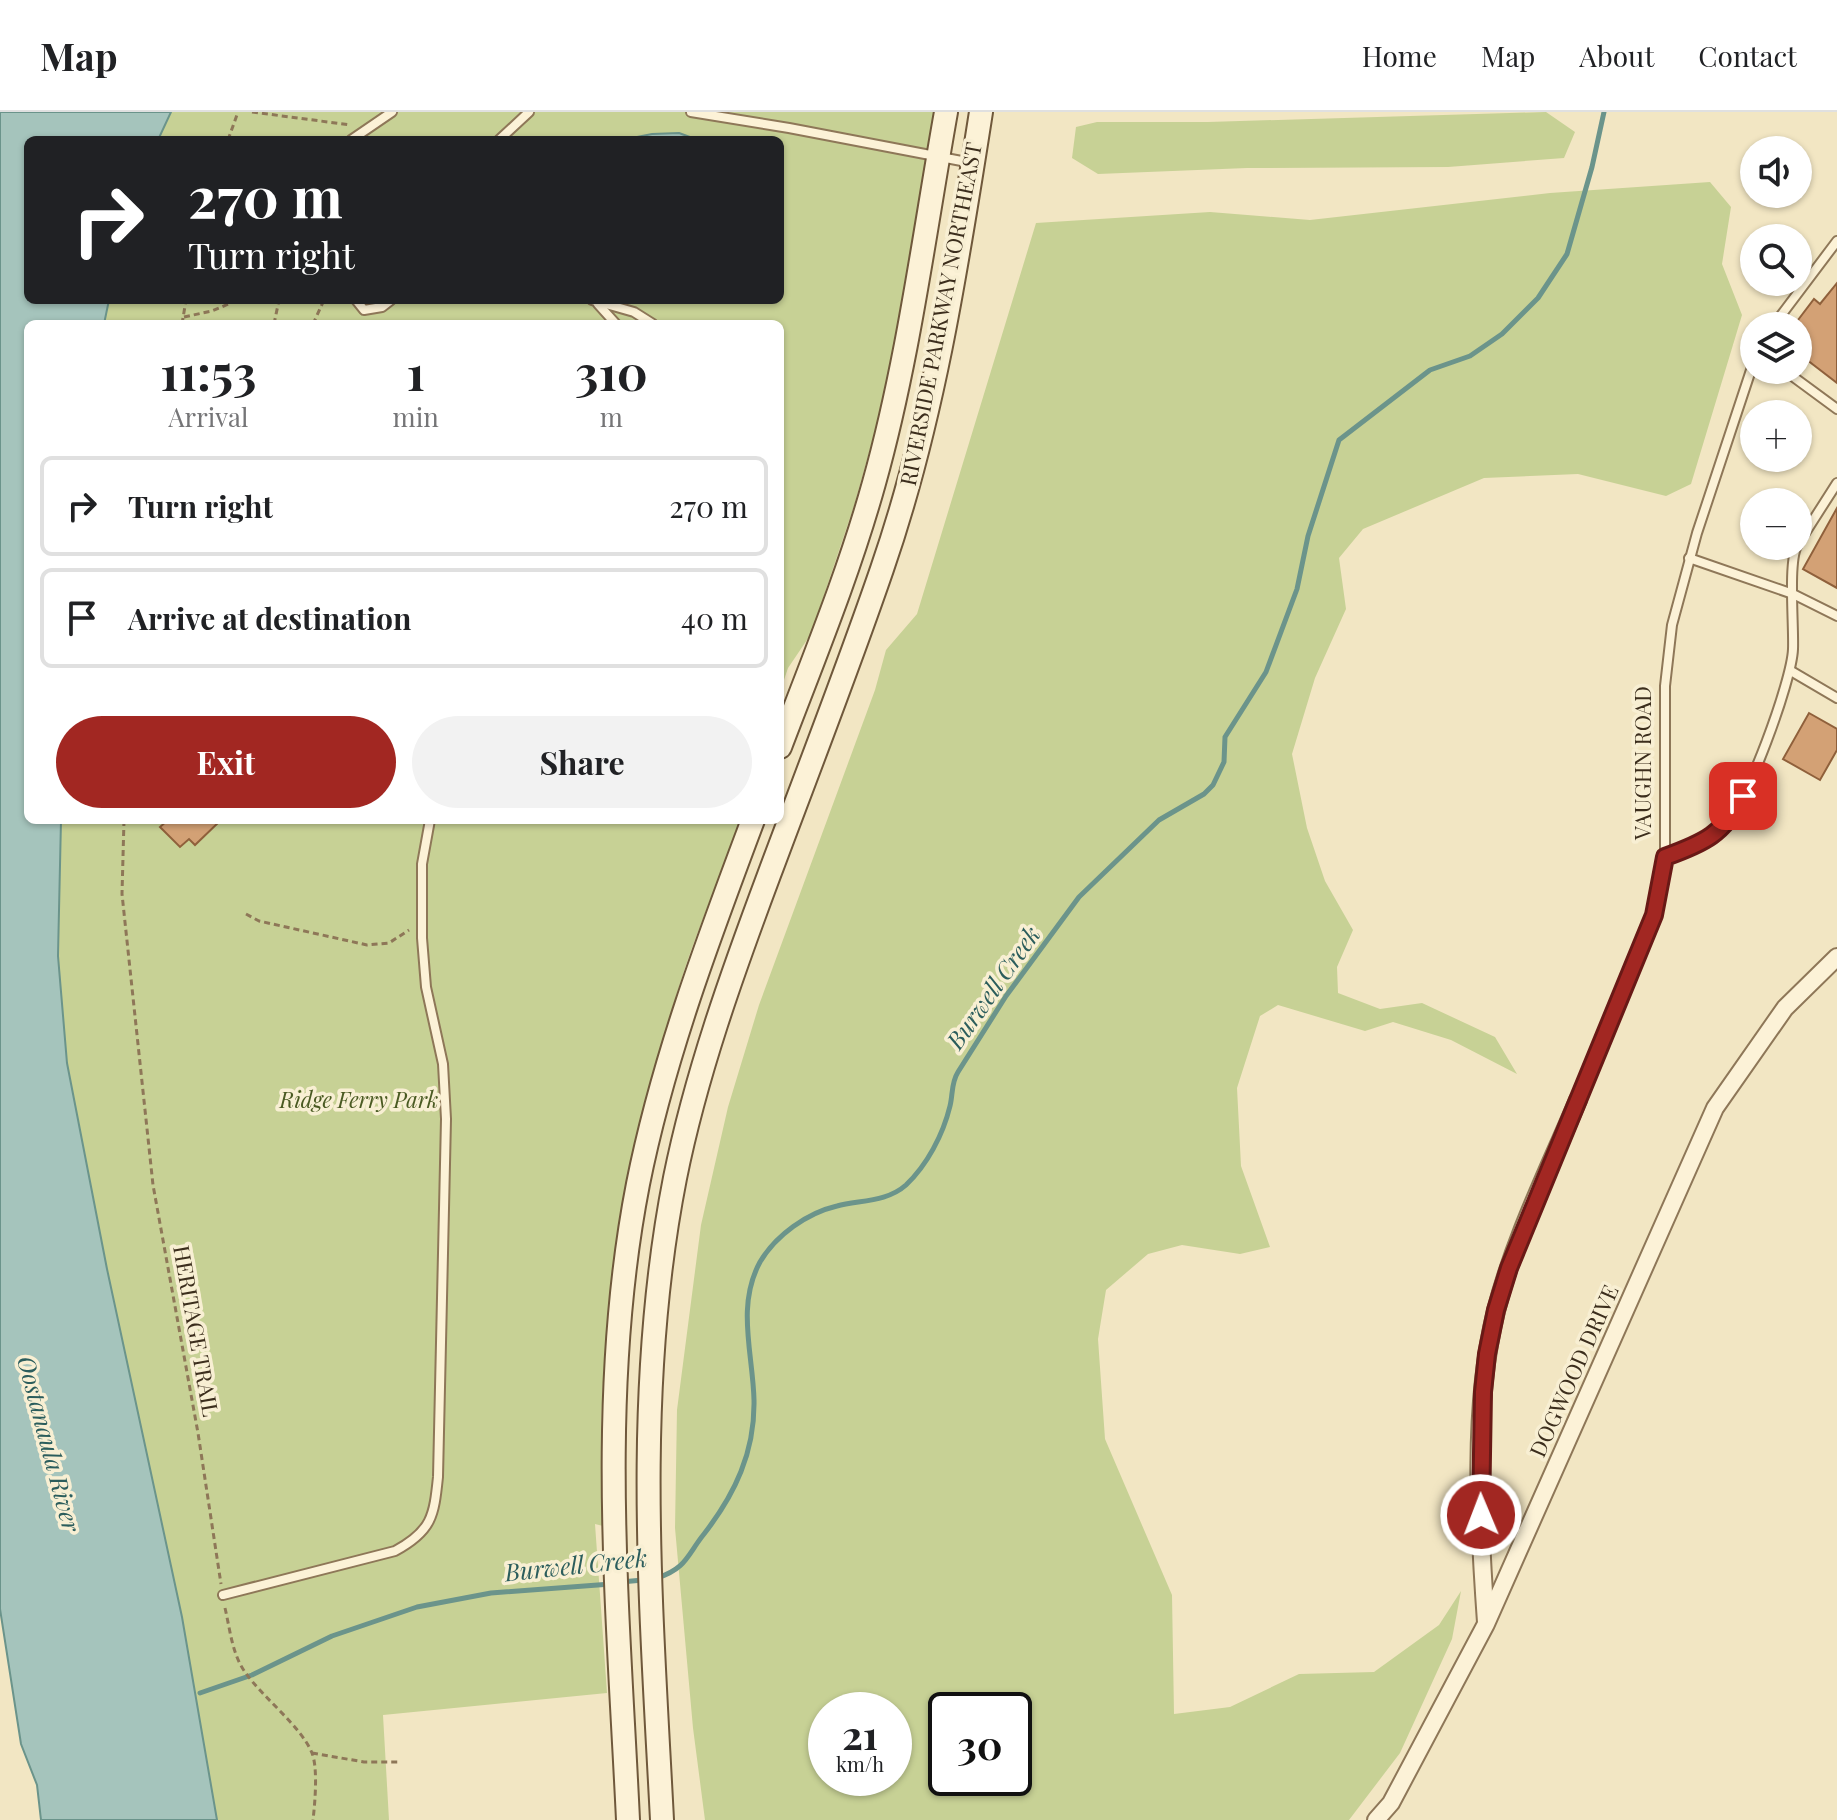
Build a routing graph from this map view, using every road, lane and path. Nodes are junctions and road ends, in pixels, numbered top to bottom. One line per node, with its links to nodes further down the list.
1 (238, 112): 9 (path)
2 (252, 112): 8 (path)
3 (392, 112): 8 (lane)
4 (529, 112): 11 (lane)
5 (691, 112): 12 (lane)
6 (946, 112): 12 (main road, RIVERSIDE PARKWAY NORTHEAST)
7 (981, 112): 13 (main road, RIVERSIDE PARKWAY NORTHEAST)
8 (368, 127): 10 (lane)
9 (229, 136)
10 (356, 136)
11 (503, 136)
12 (938, 157): 13 (lane); 37 (main road, RIVERSIDE PARKWAY NORTHEAST)
13 (973, 163): 52 (main road, RIVERSIDE PARKWAY NORTHEAST)
14 (1837, 241): 21 (lane)
15 (186, 304): 22 (path)
16 (224, 304): 22 (path)
17 (359, 304): 18 (lane)
18 (386, 304)
19 (597, 304): 24 (lane)
20 (605, 304): 25 (lane)
21 (1784, 312)
22 (184, 317): 23 (path)
23 (183, 320)
24 (612, 320)
25 (647, 320)
26 (1746, 384): 31 (lane, VAUGHN ROAD)
27 (1803, 384): 28 (lane)
28 (1837, 409)
29 (1837, 483): 30 (lane)
30 (1812, 523)
31 (1689, 558): 33 (lane); 41 (lane, VAUGHN ROAD)
32 (1792, 560): 33 (lane)
33 (1793, 594): 34 (lane); 35 (lane)
34 (1837, 616)
35 (1791, 671): 36 (lane); 41 (lane)
36 (1837, 698)
37 (784, 738)
38 (124, 824): 46 (path, HERITAGE TRAIL)
39 (429, 824): 43 (lane)
40 (752, 824): 51 (main road)
41 (1665, 857): 45 (lane, VAUGHN ROAD)
42 (246, 914): 43 (path)
43 (421, 921): 46 (lane)
44 (1837, 957): 47 (street, DOGWOOD DRIVE)
45 (1578, 1100): 47 (street, VAUGHN ROAD)
46 (223, 1595): 48 (path, HERITAGE TRAIL)
47 (1486, 1624): 53 (street, DOGWOOD DRIVE)
48 (312, 1753): 49 (path); 50 (path)
49 (398, 1762)
50 (313, 1820)
51 (628, 1820)
52 (662, 1820)
53 (1376, 1820)

